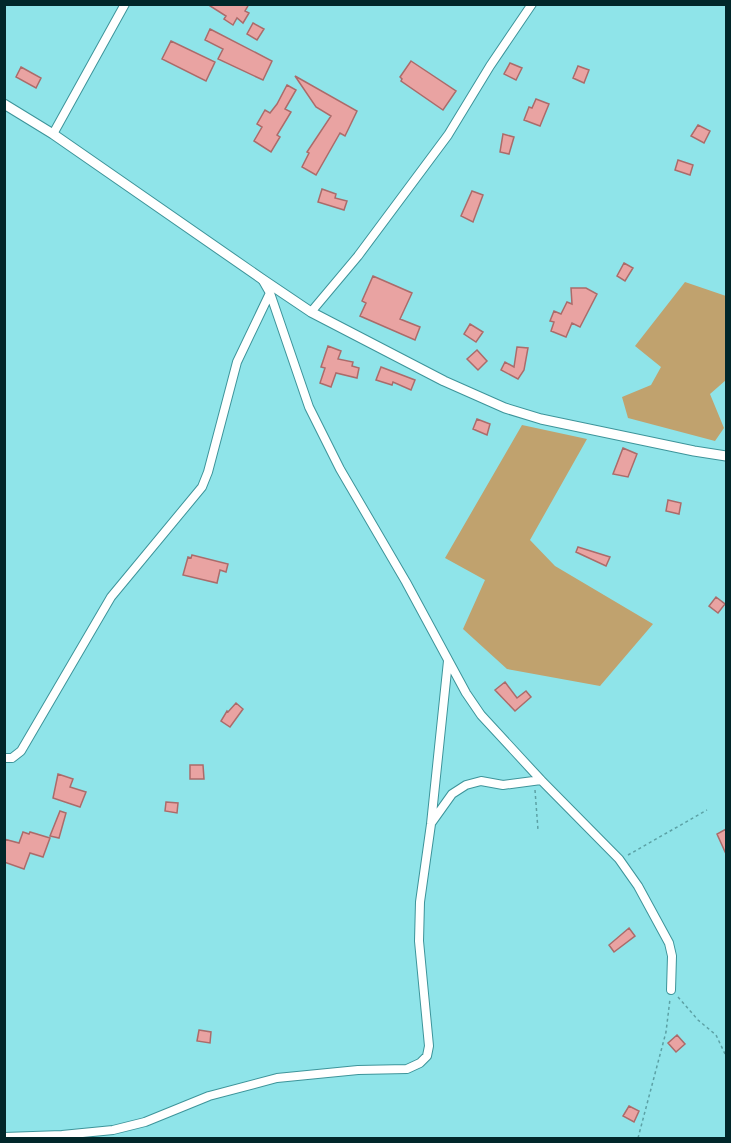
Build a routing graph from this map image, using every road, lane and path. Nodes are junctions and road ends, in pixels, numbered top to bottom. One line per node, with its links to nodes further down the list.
1 (125, 4): 4 (street)
2 (532, 4): 7 (street)
3 (4, 104): 4 (street)
4 (53, 134): 5 (street)
5 (261, 279): 6 (street); 7 (street)
6 (270, 293): 9 (street); 10 (street)
7 (311, 312): 8 (street)
8 (726, 456)
9 (448, 661): 11 (street); 13 (street)
10 (4, 758)
11 (538, 780): 13 (street); 14 (path); 15 (street)
12 (706, 810): 15 (path)
13 (431, 824): 18 (street)
14 (538, 830)
15 (619, 859): 16 (street)
16 (671, 990): 17 (path); 19 (path)
17 (726, 1056)
18 (4, 1137)
19 (638, 1138)

